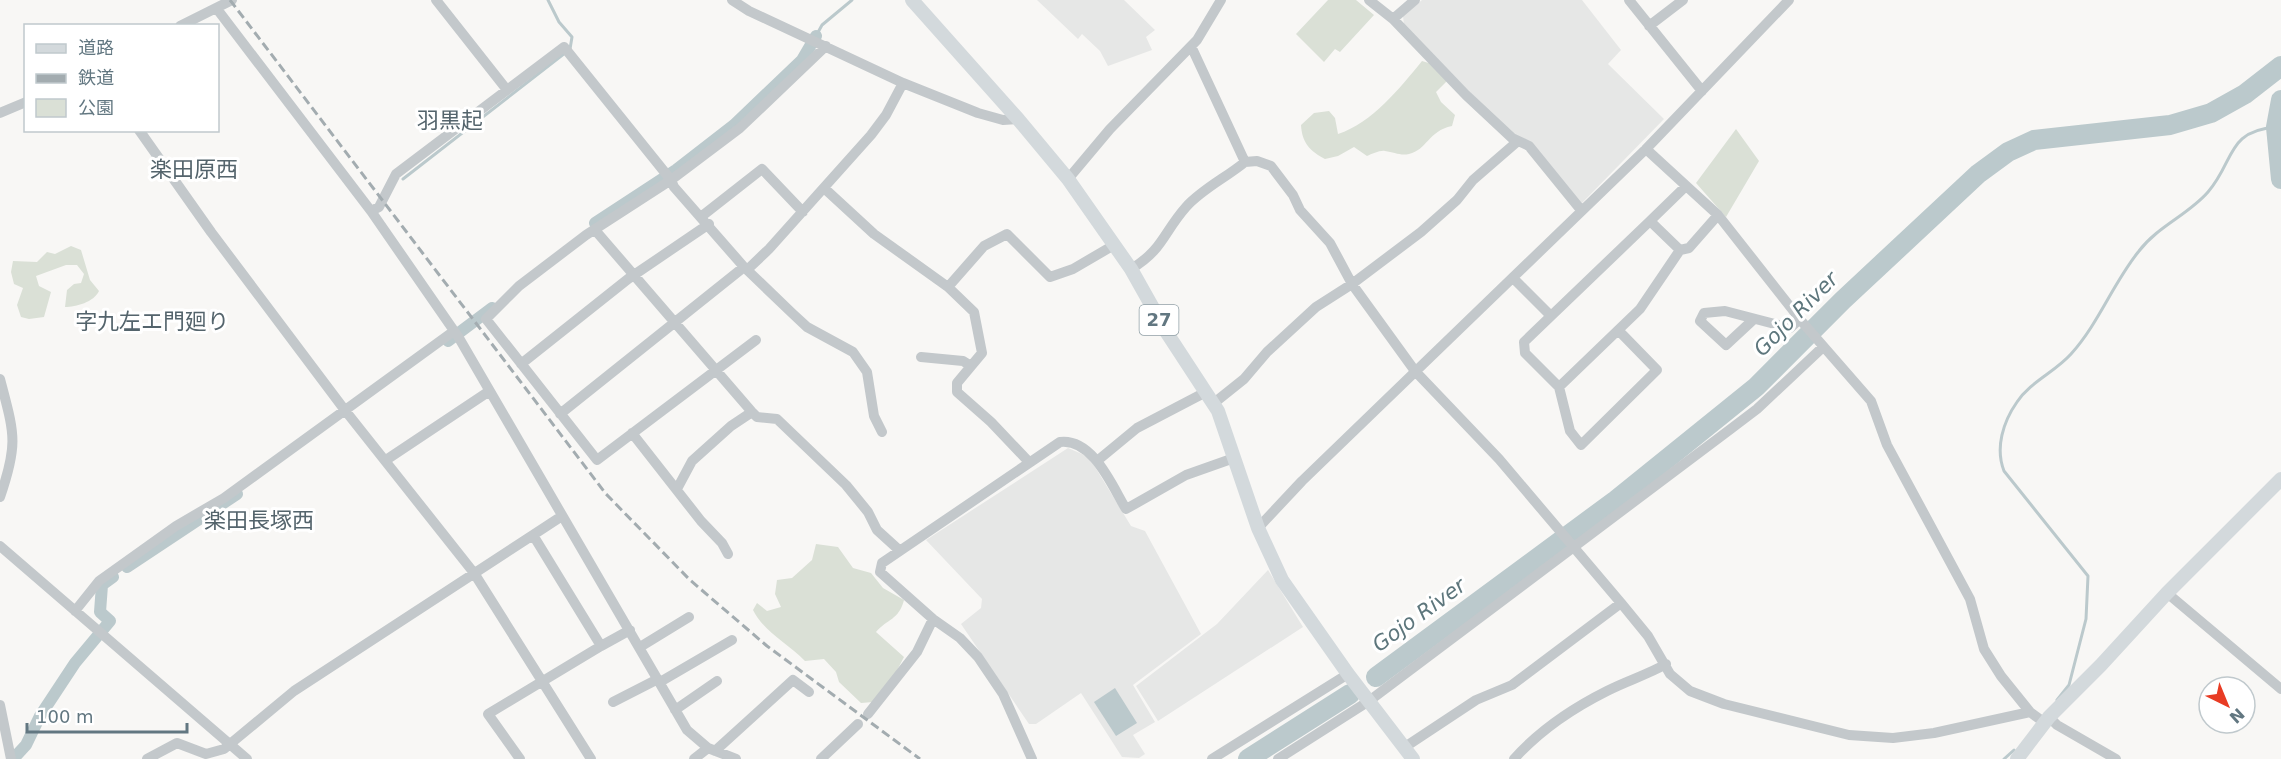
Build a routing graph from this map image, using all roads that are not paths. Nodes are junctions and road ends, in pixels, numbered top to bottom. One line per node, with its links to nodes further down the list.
1 (232, 0): 11 (street)
2 (436, 0): 18 (street)
3 (732, 0): 15 (street)
4 (912, 0): 22 (main road, 27)
5 (1221, 0): 16 (street)
6 (1368, 0): 12 (street)
7 (1415, 0): 12 (street)
8 (1629, 0): 14 (street)
9 (1683, 0): 14 (street)
10 (1789, 0): 19 (street)
11 (217, 9): 13 (street); 32 (street)
12 (1393, 19): 24 (street)
13 (184, 24)
14 (1649, 26): 19 (street)
15 (826, 46): 17 (street); 28 (street)
16 (1191, 46): 26 (street); 27 (street)
17 (903, 83): 22 (street); 30 (street)
18 (507, 90): 28 (street); 32 (street)
19 (1702, 91): 25 (street)
20 (24, 103): 21 (street)
21 (0, 113)
22 (1018, 119): 27 (main road, 27)
23 (140, 132): 63 (street)
24 (1518, 141): 31 (street); 44 (street)
25 (1646, 149): 29 (street); 31 (street)
26 (1245, 162): 41 (street); 44 (street)
27 (1068, 179): 38 (main road, 27)
28 (671, 180): 35 (street); 37 (street)
29 (1686, 186): 34 (street); 36 (street)
30 (824, 189): 33 (street); 45 (street)
31 (1581, 210): 43 (street)
32 (371, 211): 51 (street)
33 (803, 212): 35 (street); 40 (street)
34 (1718, 215): 39 (street); 48 (street)
35 (705, 220): 40 (street); 42 (street)
36 (1650, 221): 39 (street); 46 (street)
37 (595, 230): 42 (street); 55 (street)
38 (1114, 245): 41 (main road, 27); 45 (street)
39 (1680, 250): 50 (street)
40 (746, 268): 49 (street); 66 (street)
41 (1131, 269): 62 (main road, 27)
42 (634, 275): 49 (street); 55 (street)
43 (1513, 278): 46 (street); 57 (street)
44 (1352, 284): 57 (street); 62 (street)
45 (948, 287): 56 (street)
46 (1551, 316): 60 (street)
47 (1754, 319): 47 (street); 48 (street)
48 (1801, 321): 53 (street)
49 (675, 324): 58 (street); 65 (street)
50 (1620, 331): 60 (street); 60 (street)
51 (456, 335): 61 (street); 63 (street)
52 (756, 340): 58 (street)
53 (1821, 344): 79 (street); 103 (street)
54 (921, 357): 56 (street)
55 (520, 364): 65 (street)
56 (971, 366): 70 (street)
57 (1415, 371): 76 (street); 79 (street)
58 (715, 372): 64 (street); 67 (street)
59 (0, 379): 74 (street)
60 (1559, 387)
61 (488, 392): 69 (street); 75 (street)
62 (1209, 398): 68 (main road, 27); 71 (street)
63 (348, 412): 69 (street); 85 (street)
64 (752, 412): 73 (street); 80 (street)
65 (560, 414): 67 (street)
66 (882, 432)
67 (632, 433): 73 (street)
68 (1234, 458): 71 (street); 76 (main road, 27)
69 (386, 460): 82 (street)
70 (1028, 461): 71 (street); 80 (street)
71 (1096, 461)
72 (2281, 479): 83 (main road)
73 (677, 489): 81 (street)
74 (0, 496)
75 (562, 516): 77 (street); 88 (street)
76 (1258, 528): 93 (main road, 27)
77 (533, 535): 82 (street); 90 (street)
78 (0, 546): 85 (street)
79 (1573, 547): 84 (street); 99 (street)
80 (899, 550): 87 (street)
81 (728, 554)
82 (474, 573): 95 (street); 107 (street)
83 (2167, 593): 97 (street); 105 (main road)
84 (1621, 603): 92 (street); 109 (street)
85 (75, 611): 107 (street)
86 (689, 617): 91 (street)
87 (933, 619): 104 (street); 118 (street)
88 (630, 630): 90 (street); 91 (street)
89 (732, 640): 94 (street)
90 (601, 646): 95 (street)
91 (640, 647): 94 (street)
92 (1666, 664): 103 (street); 121 (street)
93 (1348, 674): 99 (main road, 27); 119 (street)
94 (659, 680): 100 (street); 102 (street)
95 (543, 681): 113 (street); 114 (street)
96 (717, 681): 102 (street)
97 (2281, 689)
98 (809, 692): 108 (street)
99 (1369, 701): 109 (main road, 27); 120 (street)
100 (613, 702)
101 (0, 705): 110 (street)
102 (675, 710): 108 (street)
103 (2030, 712): 105 (street)
104 (868, 714)
105 (2047, 720): 122 (main road); 123 (street)
106 (858, 724): 117 (street)
107 (230, 744): 111 (street); 112 (street)
108 (711, 750): 115 (street); 116 (street)
109 (1409, 753)
110 (11, 758)
111 (147, 759)
112 (247, 759)
113 (520, 759)
114 (591, 759)
115 (694, 759)
116 (736, 759)
117 (820, 759)
118 (1032, 759)
119 (1212, 759)
120 (1278, 759)
121 (1514, 759)
122 (2017, 759)
123 (2116, 759)

